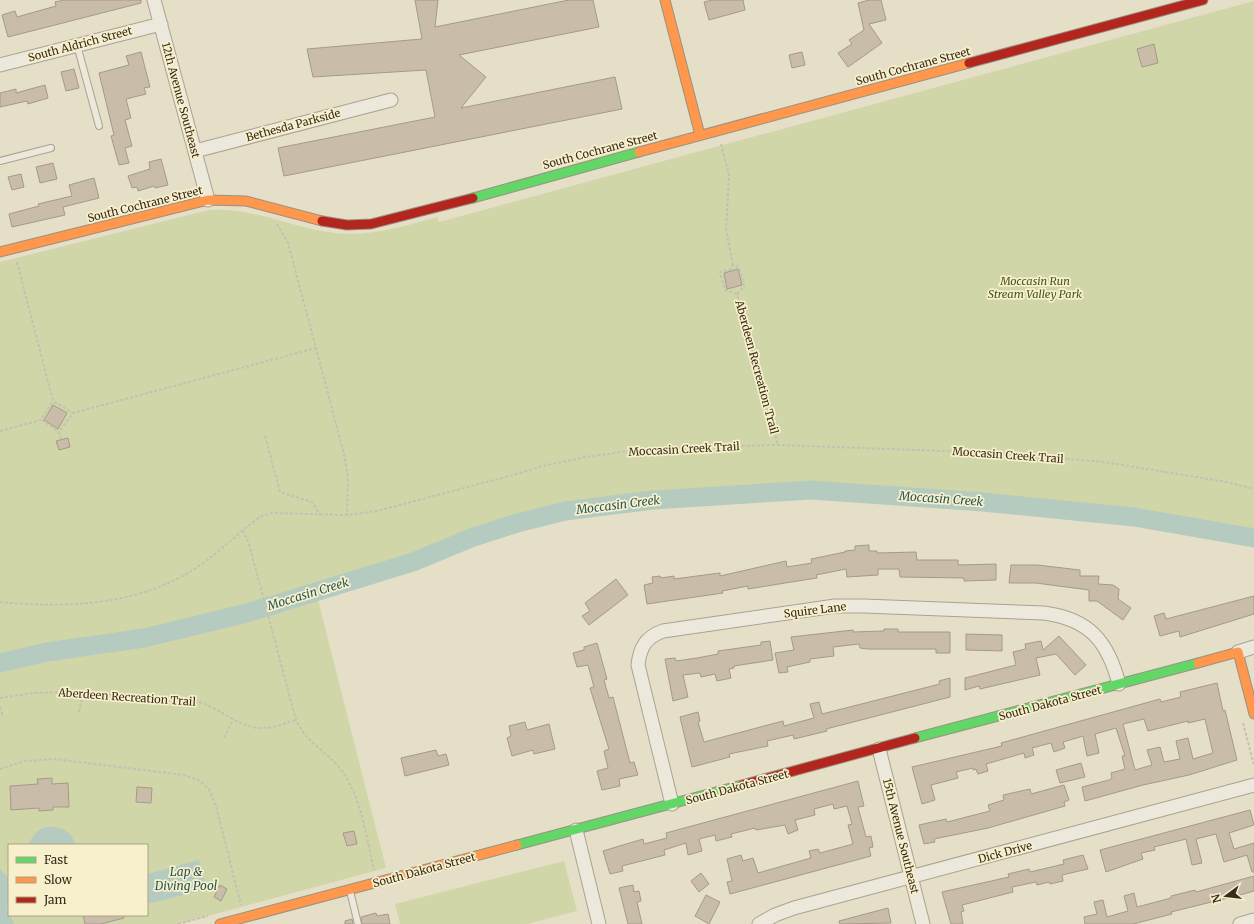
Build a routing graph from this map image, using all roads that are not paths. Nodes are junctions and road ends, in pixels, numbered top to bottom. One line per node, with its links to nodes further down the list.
1 (154, 0): 4 (street, 12th Avenue Southeast)
2 (665, 0): 9 (street)
3 (1203, 0): 9 (street, South Cochrane Street)
4 (161, 24): 5 (street, South Aldrich Street); 11 (street, 12th Avenue Southeast)
5 (77, 45): 6 (street, South Aldrich Street); 8 (lane)
6 (0, 65)
7 (391, 100): 11 (street, Bethesda Parkside)
8 (99, 126)
9 (700, 135): 13 (street, South Cochrane Street)
10 (52, 148): 12 (lane)
11 (195, 151): 13 (street, 12th Avenue Southeast)
12 (0, 161)
13 (208, 200): 14 (street, South Cochrane Street)
14 (0, 252)
15 (1254, 647): 16 (street, South Dakota Street)
16 (1238, 652): 17 (street, South Dakota Street); 18 (street)
17 (1119, 684): 19 (street, South Dakota Street); 21 (street, Squire Lane)
18 (1254, 714)
19 (879, 749): 21 (street, South Dakota Street); 23 (street, 15th Avenue Southeast)
20 (1254, 785): 23 (street, Dick Drive)
21 (672, 804): 22 (street, South Dakota Street)
22 (576, 830): 24 (street, South Dakota Street); 30 (street)
23 (911, 877): 31 (street, Dick Drive); 32 (street, 15th Avenue Southeast)
24 (349, 890): 25 (street, South Dakota Street); 29 (lane)
25 (266, 912): 27 (street, South Dakota Street); 28 (street)
26 (1254, 920): 33 (street)
27 (220, 924)
28 (269, 924)
29 (358, 924)
30 (600, 924)
31 (759, 924)
32 (923, 924)
33 (1240, 924)

